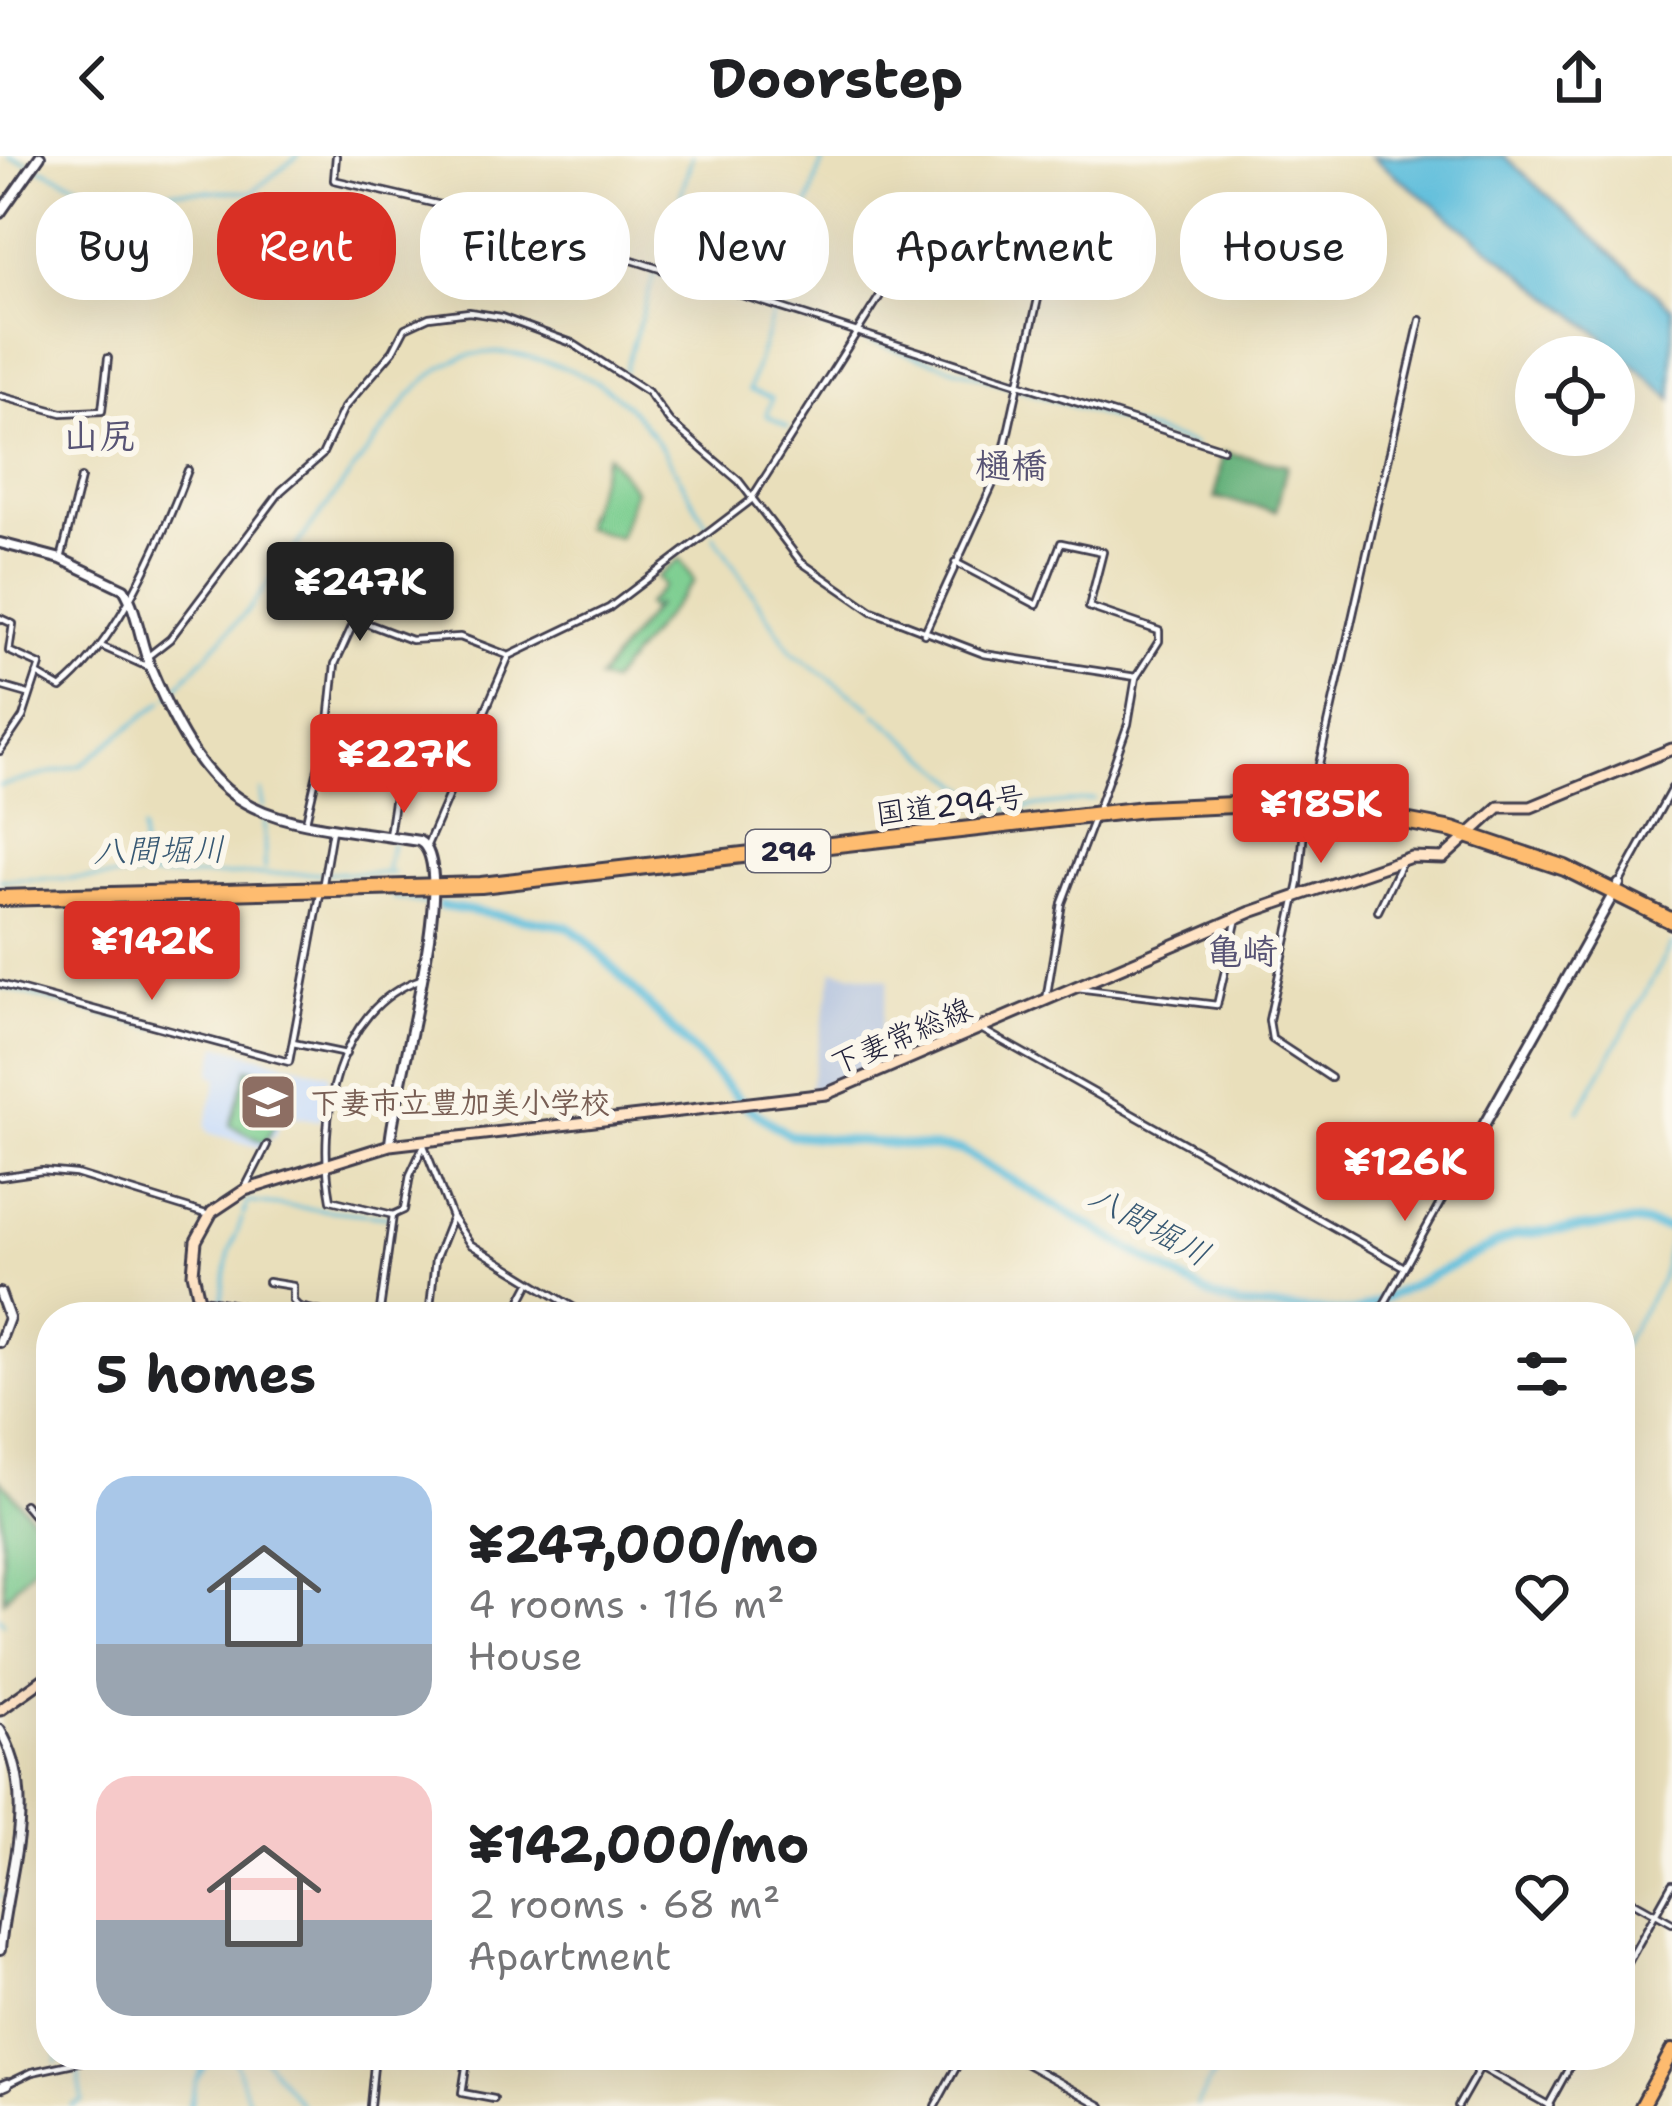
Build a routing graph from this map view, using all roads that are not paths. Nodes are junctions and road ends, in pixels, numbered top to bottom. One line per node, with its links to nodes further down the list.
1 (40, 156): 3 (street)
2 (336, 156): 7 (street)
3 (0, 213)
4 (878, 300): 7 (street)
5 (1037, 300): 9 (street)
6 (1420, 320): 35 (street)
7 (856, 336): 9 (street); 14 (street)
8 (108, 358): 10 (street)
9 (1018, 387): 11 (street); 17 (street)
10 (0, 396)
11 (1223, 449)
12 (188, 470): 18 (street)
13 (81, 478): 16 (street)
14 (749, 501): 22 (street); 24 (street); 25 (street)
15 (0, 544): 16 (street)
16 (61, 559): 18 (street)
17 (955, 562): 22 (street); 28 (street)
18 (128, 595): 23 (street); 25 (street)
19 (337, 612): 21 (street)
20 (0, 618): 27 (street)
21 (355, 620): 24 (street); 37 (street)
22 (924, 634): 28 (street)
23 (101, 646): 26 (street); 27 (street)
24 (509, 656): 41 (street)
25 (147, 657): 26 (street)
26 (151, 669): 37 (street)
27 (37, 674): 30 (street)
28 (1136, 677): 36 (street)
29 (0, 686): 30 (street)
30 (28, 694): 32 (street)
31 (1672, 749): 39 (main road, 下妻常総線)
32 (0, 752)
33 (397, 781): 40 (street)
34 (1672, 788): 47 (street)
35 (1310, 802): 36 (highway, 国道294号 / 294); 39 (highway, 国道294号 / 294); 43 (street)
36 (1097, 810): 44 (highway, 国道294号 / 294); 56 (street)
37 (306, 821): 38 (street)
38 (333, 826): 40 (street); 45 (street)
39 (1472, 832): 42 (main road, 下妻常総線); 47 (highway, 国道294号 / 294)
40 (389, 836): 41 (street)
41 (427, 845): 44 (street)
42 (1402, 861): 46 (main road, 下妻常総線); 50 (street)
43 (1299, 879): 46 (street); 49 (street)
44 (434, 883): 45 (highway, 国道294号 / 294); 53 (street)
45 (322, 886): 48 (highway, 国道294号 / 294); 58 (street)
46 (1323, 887): 49 (main road, 下妻常総線)
47 (1617, 887): 51 (highway, 国道294号 / 294); 65 (street)
48 (0, 894)
49 (1296, 896): 52 (main road, 下妻常総線); 60 (street)
50 (1378, 911)
51 (1672, 916)
52 (1238, 918): 55 (main road, 下妻常総線); 55 (street)
53 (422, 979): 59 (street); 63 (street)
54 (0, 984): 58 (street)
55 (1076, 988): 56 (main road, 下妻常総線)
56 (1046, 1000): 57 (main road, 下妻常総線)
57 (981, 1029): 61 (main road, 下妻常総線); 71 (street)
58 (293, 1043): 59 (street)
59 (346, 1054): 64 (street)
60 (1330, 1078)
61 (423, 1142): 63 (main road, 下妻常総線); 69 (street); 70 (street)
62 (267, 1145): 67 (street)
63 (390, 1145): 64 (main road, 下妻常総線)
64 (326, 1163): 67 (main road, 下妻常総線); 69 (street)
65 (1457, 1174): 71 (street)
66 (0, 1177): 68 (street)
67 (245, 1190): 68 (main road, 下妻常総線)
68 (209, 1215): 75 (main road)
69 (393, 1215): 78 (street)
70 (452, 1217): 73 (street); 79 (street)
71 (1404, 1267): 82 (street)
72 (268, 1282): 77 (street)
73 (530, 1283): 80 (street); 81 (street)
74 (0, 1293): 83 (street)
75 (199, 1300): 76 (street)
76 (227, 1302)
77 (294, 1302)
78 (381, 1302)
79 (431, 1302)
80 (520, 1302)
81 (563, 1302)
82 (1386, 1302)
83 (0, 1342)
84 (24, 1504): 85 (street)
85 (36, 1518)
86 (36, 1685): 87 (main road)
87 (0, 1710)
88 (0, 1730): 93 (street)
89 (1672, 1884): 91 (street)
90 (1635, 1903): 91 (street)
91 (1655, 1914): 92 (street); 94 (street)
92 (1672, 1923)
93 (0, 1950)
94 (1635, 1950)
95 (1672, 2051): 111 (main road)
96 (41, 2070): 104 (street)
97 (374, 2070): 106 (street)
98 (466, 2070): 105 (street)
99 (955, 2070): 107 (street)
100 (1037, 2070): 108 (street)
101 (1478, 2070): 109 (street)
102 (1485, 2070): 110 (street)
103 (1568, 2070): 110 (street)
104 (3, 2086)
105 (494, 2099)
106 (370, 2106)
107 (935, 2106)
108 (1102, 2106)
109 (1459, 2106)
110 (1549, 2106)
111 (1642, 2106)

